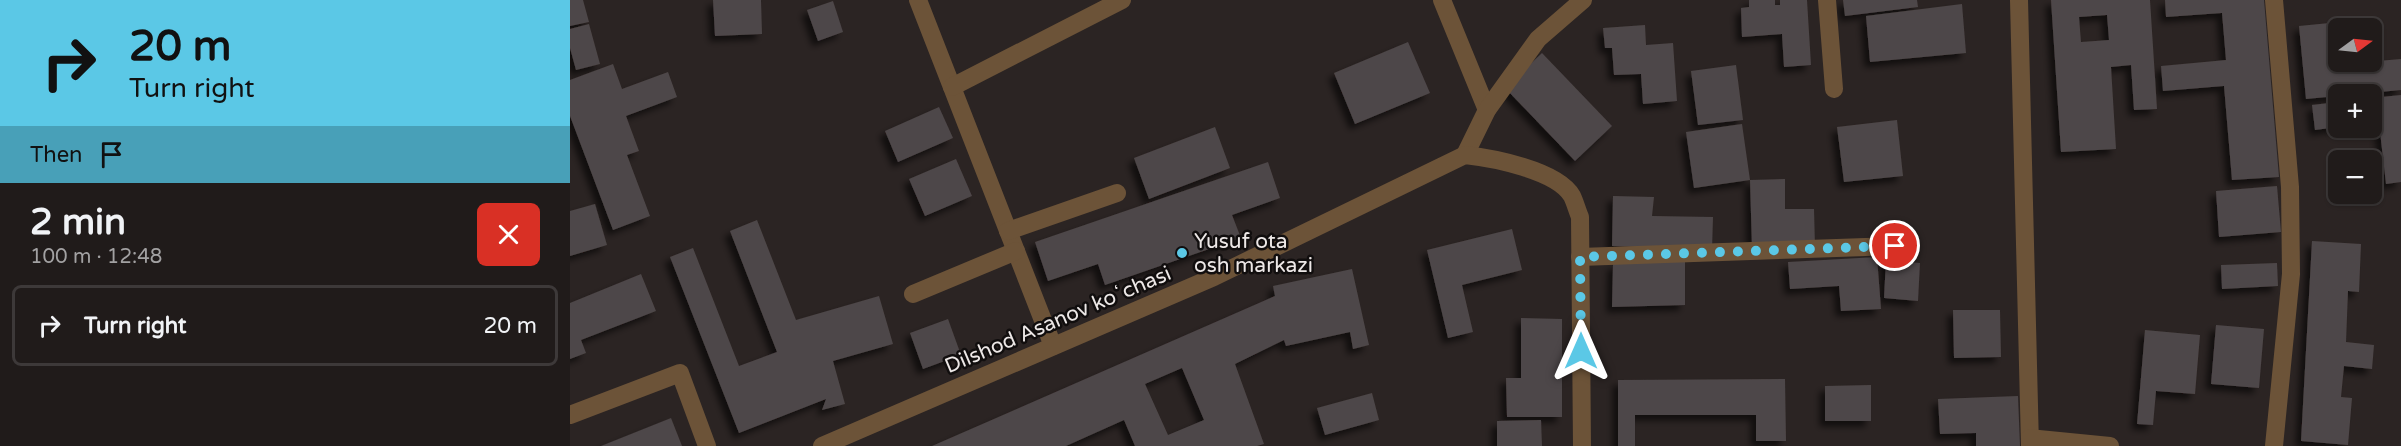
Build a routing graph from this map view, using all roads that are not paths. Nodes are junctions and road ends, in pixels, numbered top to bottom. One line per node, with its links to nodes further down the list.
1 (918, 0): 8 (street)
2 (1122, 0): 8 (street)
3 (1442, 0): 10 (street)
4 (1583, 0): 10 (street)
5 (1827, 0): 9 (street)
6 (2019, 0): 20 (street)
7 (2274, 0): 25 (street)
8 (952, 87): 13 (street)
9 (1834, 89)
10 (1487, 110): 11 (street)
11 (1465, 156): 16 (street); 18 (street, Dilshod Asanov koʻchasi)
12 (1117, 193): 13 (street)
13 (1008, 231): 15 (street)
14 (1895, 246): 16 (street)
15 (1016, 251): 17 (street); 18 (street)
16 (1580, 257): 23 (street)
17 (913, 294)
18 (1053, 346): 22 (street, Dilshod Asanov koʻchasi)
19 (570, 416): 21 (street)
20 (2030, 442): 24 (street)
21 (707, 446)
22 (822, 446)
23 (1582, 446)
24 (2110, 446)
25 (2274, 446)

